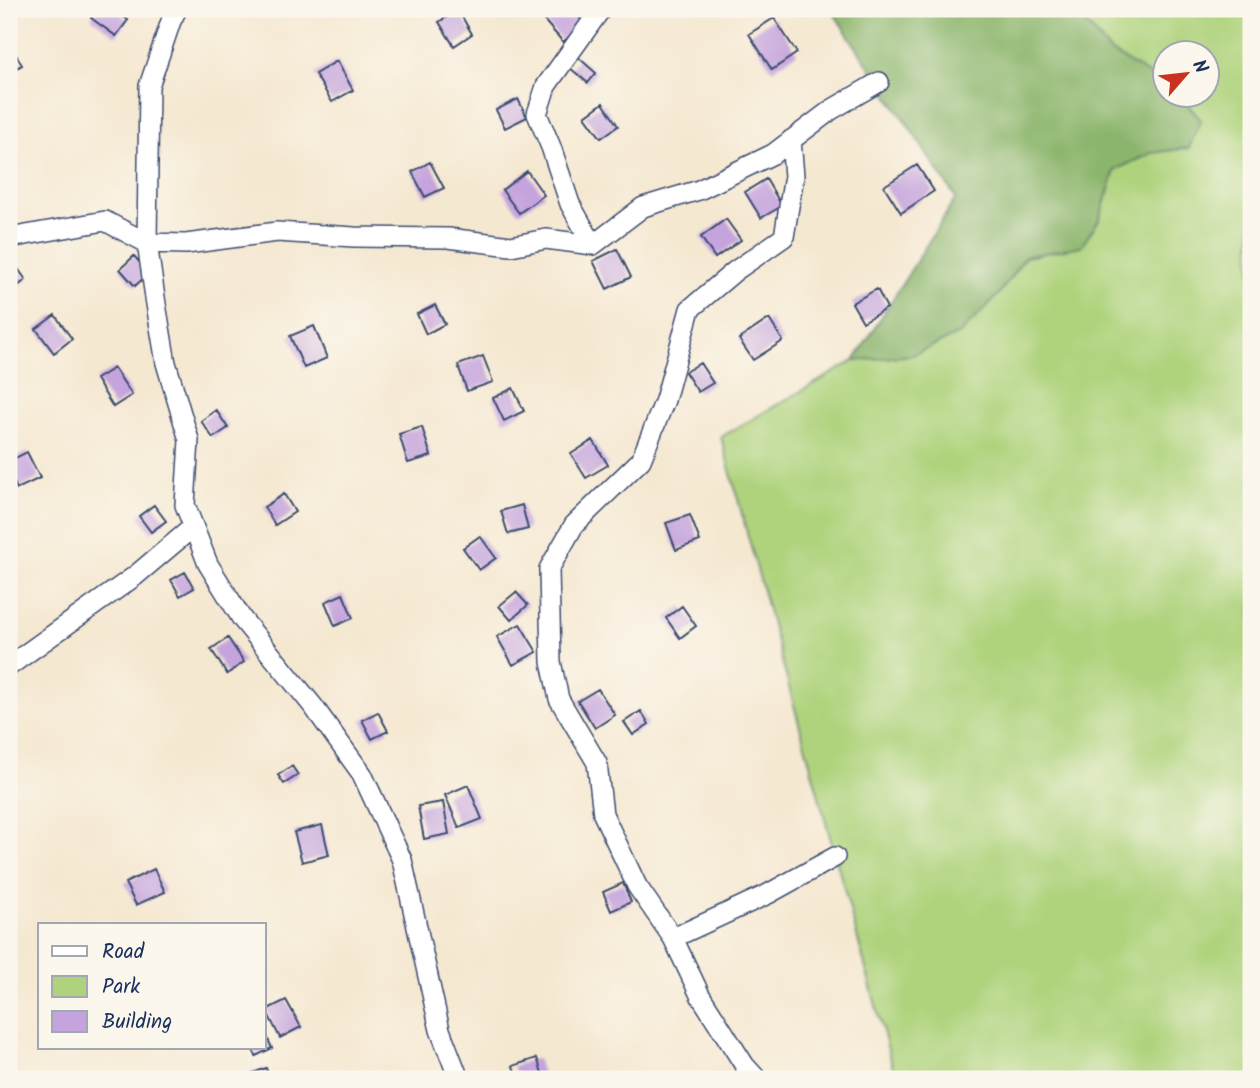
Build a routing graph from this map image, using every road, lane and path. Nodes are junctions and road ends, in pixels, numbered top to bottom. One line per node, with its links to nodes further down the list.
1 (177, 9): 6 (street)
2 (601, 9): 7 (street)
3 (879, 82): 4 (street)
4 (791, 140): 7 (street); 11 (street)
5 (9, 238): 6 (street)
6 (147, 243): 7 (street); 8 (street)
7 (593, 245)
8 (193, 527): 9 (street); 12 (street)
9 (9, 666)
10 (835, 857): 11 (street)
11 (673, 938): 13 (street)
12 (459, 1079)
13 (757, 1079)

